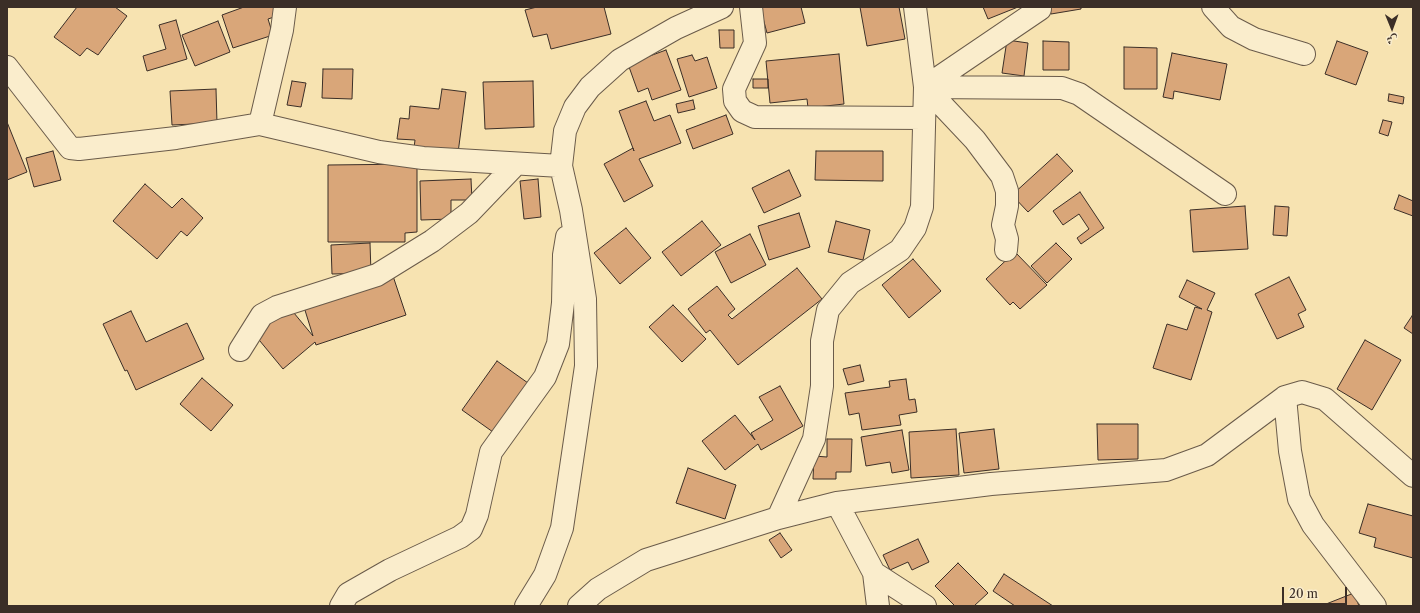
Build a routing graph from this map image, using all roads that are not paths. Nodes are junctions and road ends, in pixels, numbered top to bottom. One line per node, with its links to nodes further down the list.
1 (285, 7): 11 (street)
2 (722, 7): 13 (street)
3 (751, 7): 10 (street)
4 (915, 7): 9 (street)
5 (1213, 7): 7 (street)
6 (1040, 9): 9 (street)
7 (1304, 54)
8 (7, 66): 11 (street)
9 (925, 87): 10 (street); 14 (street); 16 (street)
10 (924, 118): 21 (street)
11 (260, 124): 12 (street)
12 (516, 164): 13 (street); 17 (street)
13 (560, 166): 15 (street)
14 (1225, 194)
15 (571, 210): 23 (street); 24 (street)
16 (1006, 250)
17 (240, 350)
18 (1285, 397): 19 (street); 20 (street); 28 (street)
19 (1413, 476)
20 (837, 503): 21 (street); 22 (street)
21 (778, 518): 25 (street)
22 (874, 573): 26 (street); 27 (street)
23 (341, 606)
24 (526, 606)
25 (579, 606)
26 (878, 606)
27 (925, 606)
28 (1375, 606)

